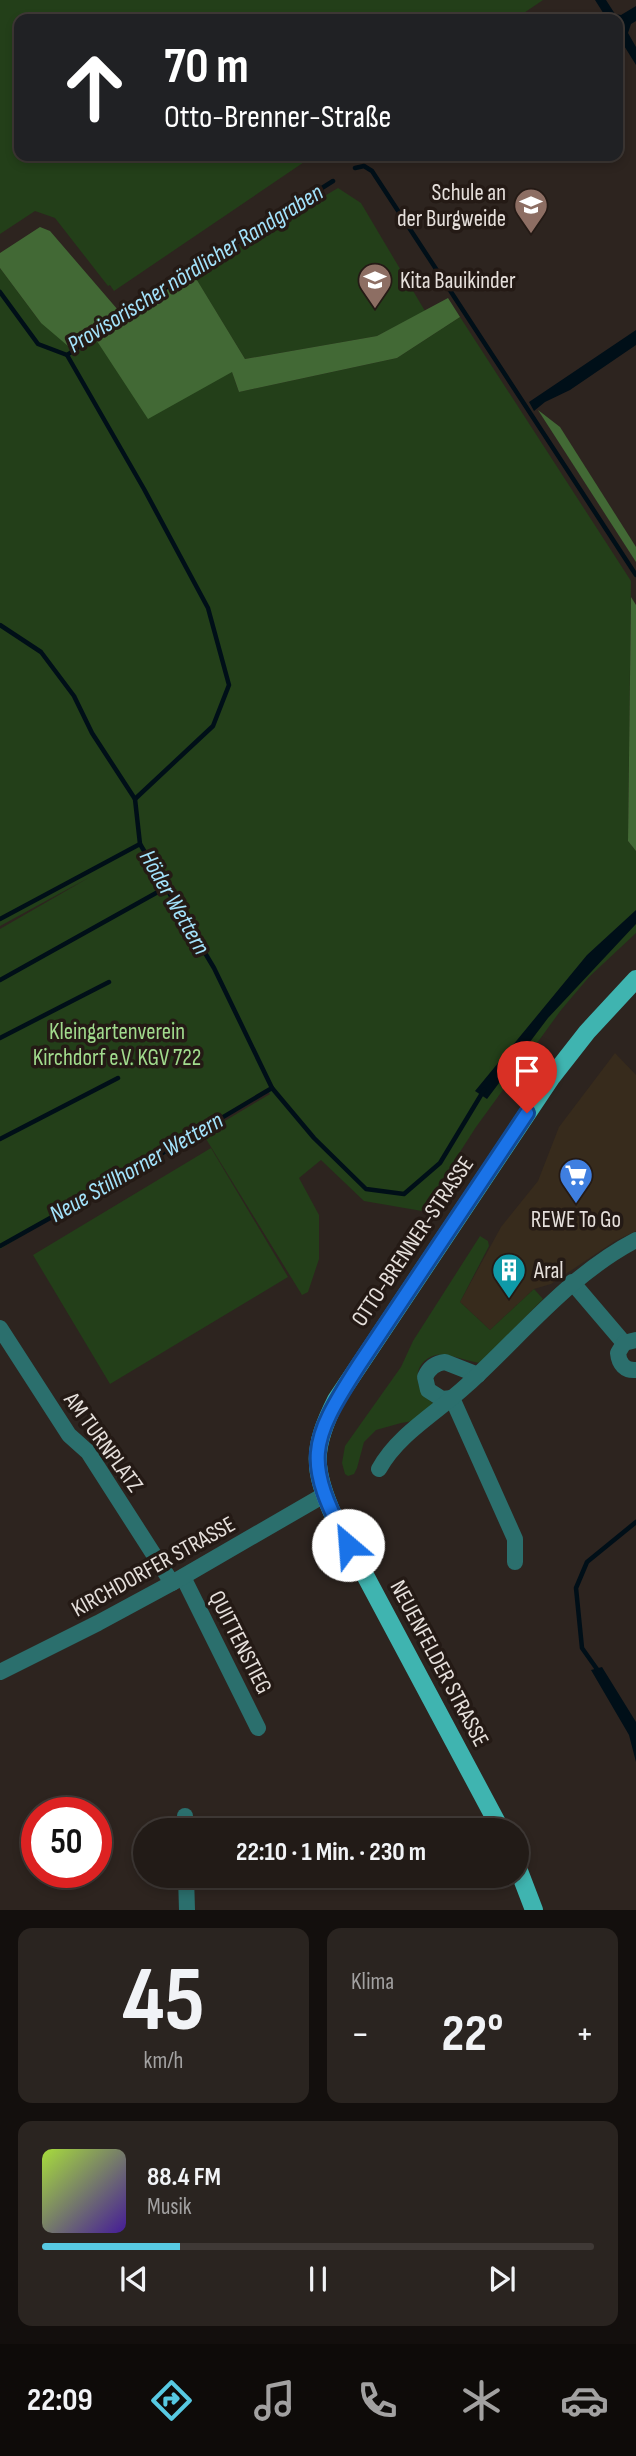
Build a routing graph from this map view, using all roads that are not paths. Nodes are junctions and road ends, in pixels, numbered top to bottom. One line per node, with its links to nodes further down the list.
1 (636, 979): 9 (main road, OTTO-BRENNER-STRASSE)
2 (636, 1240): 3 (street)
3 (572, 1282): 5 (street); 7 (street)
4 (0, 1328): 13 (street, AM TURNPLATZ)
5 (630, 1341): 6 (street)
6 (636, 1370)
7 (478, 1375): 8 (street); 8 (street)
8 (452, 1398): 10 (street); 12 (street)
9 (336, 1400): 11 (main road, NEUENFELDER STRASSE)
10 (379, 1469)
11 (324, 1494): 13 (street, KIRCHDORFER STRASSE); 16 (main road, NEUENFELDER STRASSE)
12 (515, 1562)
13 (177, 1580): 14 (street, KIRCHDORFER STRASSE); 15 (street, QUITTENSTIEG)
14 (0, 1672)
15 (258, 1728)
16 (495, 1818)
17 (186, 1888): 19 (street)
18 (526, 1888): 20 (main road)
19 (187, 1910)
20 (534, 1910)

